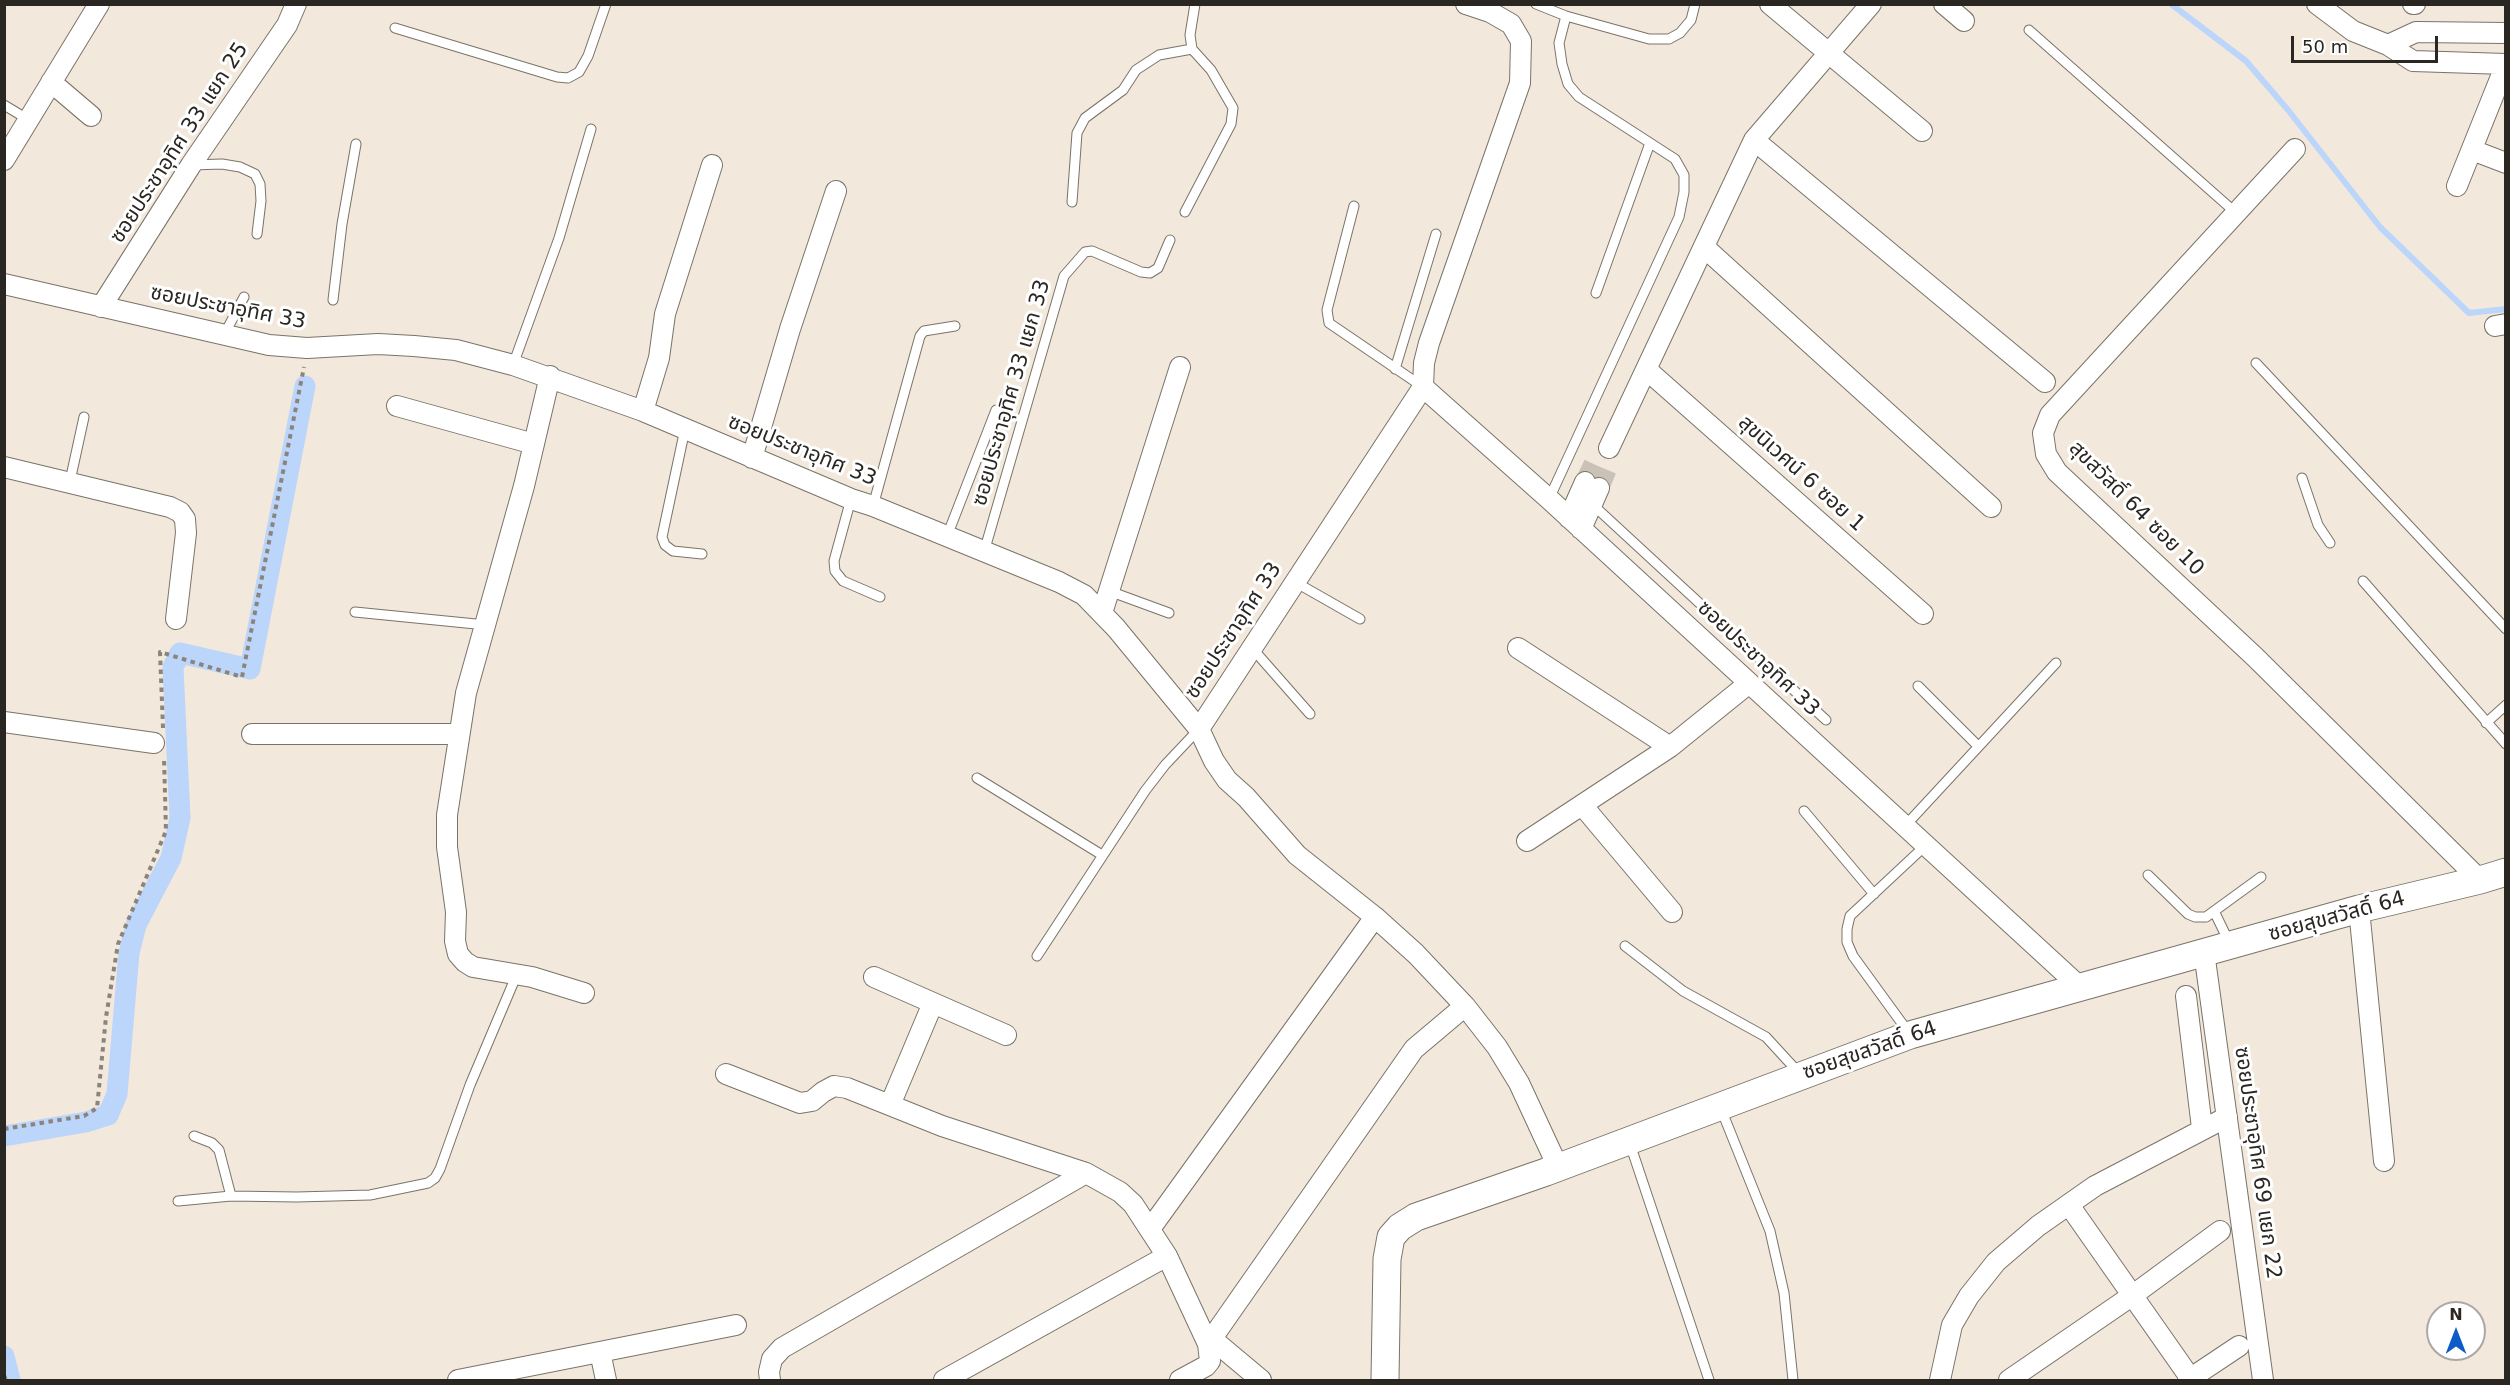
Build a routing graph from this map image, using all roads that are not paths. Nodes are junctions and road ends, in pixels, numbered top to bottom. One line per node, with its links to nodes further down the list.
1 (99, 4): 23 (street)
2 (296, 4): 36 (street, ซอยประชาอุทิศ 33 แยก 25)
3 (606, 4): 14 (lane)
4 (1196, 4): 19 (lane)
5 (1466, 4): 62 (street)
6 (1536, 4): 12 (lane)
7 (1695, 4): 12 (lane)
8 (1770, 4): 20 (street)
9 (1871, 4): 20 (street)
10 (1944, 4): 13 (street)
11 (2318, 4): 18 (street)
12 (1566, 16): 30 (lane)
13 (1964, 21)
14 (395, 28)
15 (2029, 30): 43 (lane)
16 (2438, 32): 17 (street); 18 (street); 21 (street)
17 (2505, 33)
18 (2388, 45): 21 (street)
19 (1192, 49): 40 (lane); 42 (lane)
20 (1829, 53): 28 (street); 29 (street)
21 (2435, 61): 22 (street)
22 (2505, 64): 33 (street)
23 (51, 82): 25 (street); 26 (street)
24 (4, 105): 26 (lane)
25 (92, 116)
26 (29, 120): 34 (street)
27 (591, 129): 56 (lane)
28 (1922, 131)
29 (1754, 140): 47 (street); 61 (street)
30 (1650, 143): 49 (lane); 75 (lane)
31 (356, 144): 51 (lane)
32 (2295, 149): 43 (street, สุขสวัสดิ์ 64 ซอย 10)
33 (2472, 150): 35 (street); 38 (street)
34 (4, 160)
35 (2505, 163)
36 (191, 165): 44 (lane); 52 (street, ซอยประชาอุทิศ 33 แยก 25)
37 (712, 165): 65 (street)
38 (2457, 186)
39 (836, 191): 70 (street)
40 (1072, 202)
41 (1354, 206): 58 (lane)
42 (1185, 212)
43 (2236, 213): 123 (street, สุขสวัสดิ์ 64 ซอย 10)
44 (257, 234)
45 (1436, 234): 58 (lane)
46 (1170, 240): 82 (lane, ซอยประชาอุทิศ 33 แยก 33)
47 (1704, 248): 59 (street); 78 (street)
48 (4, 284): 52 (street, ซอยประชาอุทิศ 33)
49 (1596, 293)
50 (244, 297): 54 (lane)
51 (333, 300)
52 (101, 307): 54 (street, ซอยประชาอุทิศ 33)
53 (955, 326): 77 (lane)
54 (224, 334): 56 (street, ซอยประชาอุทิศ 33)
55 (2256, 363): 95 (lane)
56 (513, 365): 60 (street, ซอยประชาอุทิศ 33)
57 (1180, 367): 86 (street)
58 (1395, 369): 62 (lane)
59 (1647, 370): 69 (street); 91 (street, สุขนิเวศน์ 6 ซอย 1)
60 (550, 376): 65 (street, ซอยประชาอุทิศ 33); 68 (street)
61 (2045, 382)
62 (1422, 387): 75 (street, ซอยประชาอุทิศ 33); 85 (street, ซอยประชาอุทิศ 33)
63 (397, 406): 68 (street)
64 (996, 410): 80 (lane)
65 (644, 411): 67 (street, ซอยประชาอุทิศ 33)
66 (84, 417): 73 (lane)
67 (685, 429): 70 (street, ซอยประชาอุทิศ 33); 83 (lane)
68 (534, 444): 94 (street)
69 (1604, 457)
70 (752, 458): 76 (street, ซอยประชาอุทิศ 33)
71 (4, 466): 73 (street)
72 (2302, 478): 81 (lane)
73 (70, 481): 92 (street)
74 (1589, 492): 79 (street); 103 (lane)
75 (1549, 498): 79 (street, ซอยประชาอุทิศ 33)
76 (850, 500): 77 (street, ซอยประชาอุทิศ 33); 87 (lane)
77 (873, 506): 80 (street, ซอยประชาอุทิศ 33)
78 (1991, 507)
79 (1575, 523): 99 (street, ซอยประชาอุทิศ 33)
80 (947, 537): 82 (street, ซอยประชาอุทิศ 33)
81 (2330, 543)
82 (984, 552): 89 (street, ซอยประชาอุทิศ 33)
83 (702, 554)
84 (2363, 581): 105 (lane)
85 (1295, 582): 93 (lane); 96 (street, ซอยประชาอุทิศ 33)
86 (1109, 591): 89 (street); 90 (lane)
87 (880, 597)
88 (355, 612): 94 (lane)
89 (1102, 612): 106 (street, ซอยประชาอุทิศ 33)
90 (1169, 613)
91 (1923, 614)
92 (176, 619)
93 (1360, 619)
94 (486, 626): 108 (street)
95 (2505, 629)
96 (1252, 647): 102 (lane); 106 (street, ซอยประชาอุทิศ 33)
97 (1518, 648): 112 (street)
98 (2056, 663): 111 (lane)
99 (1748, 684): 112 (street); 116 (street, ซอยประชาอุทิศ 33)
100 (1918, 686): 111 (lane)
101 (2505, 705): 105 (lane)
102 (1310, 714)
103 (1826, 720)
104 (4, 722): 109 (street)
105 (2486, 723): 110 (lane)
106 (1199, 729): 119 (lane); 128 (street)
107 (252, 734): 108 (street)
108 (458, 734): 133 (street)
109 (160, 742)
110 (2505, 744)
111 (1978, 746): 116 (lane)
112 (1670, 747): 114 (street)
113 (977, 778): 119 (lane)
114 (1582, 805): 117 (street); 127 (street)
115 (1804, 811): 124 (lane)
116 (1905, 826): 118 (street, ซอยประชาอุทิศ 33)
117 (1527, 842)
118 (1926, 845): 124 (lane); 135 (street, ซอยประชาอุทิศ 33)
119 (1102, 855): 132 (lane)
120 (2505, 872): 123 (street, ซอยสุขสวัสดิ์ 64)
121 (2148, 875): 126 (lane)
122 (2261, 877): 126 (lane)
123 (2480, 880): 125 (street, ซอยสุขสวัสดิ์ 64)
124 (1874, 894): 141 (lane)
125 (2358, 909): 129 (street, ซอยสุขสวัสดิ์ 64); 150 (street)
126 (2214, 911): 129 (lane)
127 (1672, 912)
128 (1375, 917): 139 (street); 156 (street)
129 (2230, 945): 131 (street, ซอยสุขสวัสดิ์ 64)
130 (1626, 946): 143 (lane)
131 (2204, 952): 135 (street, ซอยสุขสวัสดิ์ 64); 146 (street, ซอยประชาอุทิศ 69 แยก 22)
132 (1037, 956)
133 (517, 974): 136 (street); 153 (lane)
134 (874, 977): 138 (street)
135 (2079, 986): 141 (street, ซอยสุขสวัสดิ์ 64)
136 (584, 993)
137 (2186, 996): 147 (street)
138 (933, 1003): 140 (street); 144 (street)
139 (1465, 1006): 151 (street); 161 (street)
140 (1006, 1035)
141 (1910, 1035): 143 (street, ซอยสุขสวัสดิ์ 64)
142 (726, 1074): 144 (street)
143 (1801, 1075): 145 (street, ซอยสุขสวัสดิ์ 64)
144 (890, 1105): 152 (street)
145 (1719, 1106): 149 (street, ซอยสุขสวัสดิ์ 64); 172 (lane)
146 (2227, 1117): 147 (street); 176 (street, ซอยประชาอุทิศ 69 แยก 22)
147 (2202, 1128): 155 (street)
148 (194, 1136): 153 (lane)
149 (1628, 1140): 151 (street, ซอยสุขสวัสดิ์ 64); 171 (lane)
150 (2384, 1161)
151 (1558, 1167): 170 (street, ซอยสุขสวัสดิ์ 64)
152 (1086, 1173): 156 (street); 166 (street)
153 (231, 1196): 154 (lane)
154 (178, 1201)
155 (2069, 1205): 159 (street); 173 (street)
156 (1150, 1229): 158 (street)
157 (2220, 1231): 159 (street)
158 (1167, 1256): 161 (street); 167 (street)
159 (2133, 1295): 174 (street); 175 (street)
160 (736, 1325): 163 (street)
161 (1210, 1341): 168 (street); 169 (street)
162 (2239, 1347): 175 (street)
163 (600, 1352): 164 (street); 165 (street)
164 (458, 1380)
165 (606, 1380)
166 (770, 1380)
167 (944, 1380)
168 (1180, 1380)
169 (1261, 1380)
170 (1385, 1380)
171 (1709, 1380)
172 (1793, 1380)
173 (1940, 1380)
174 (2009, 1380)
175 (2189, 1380)
176 (2263, 1380)

